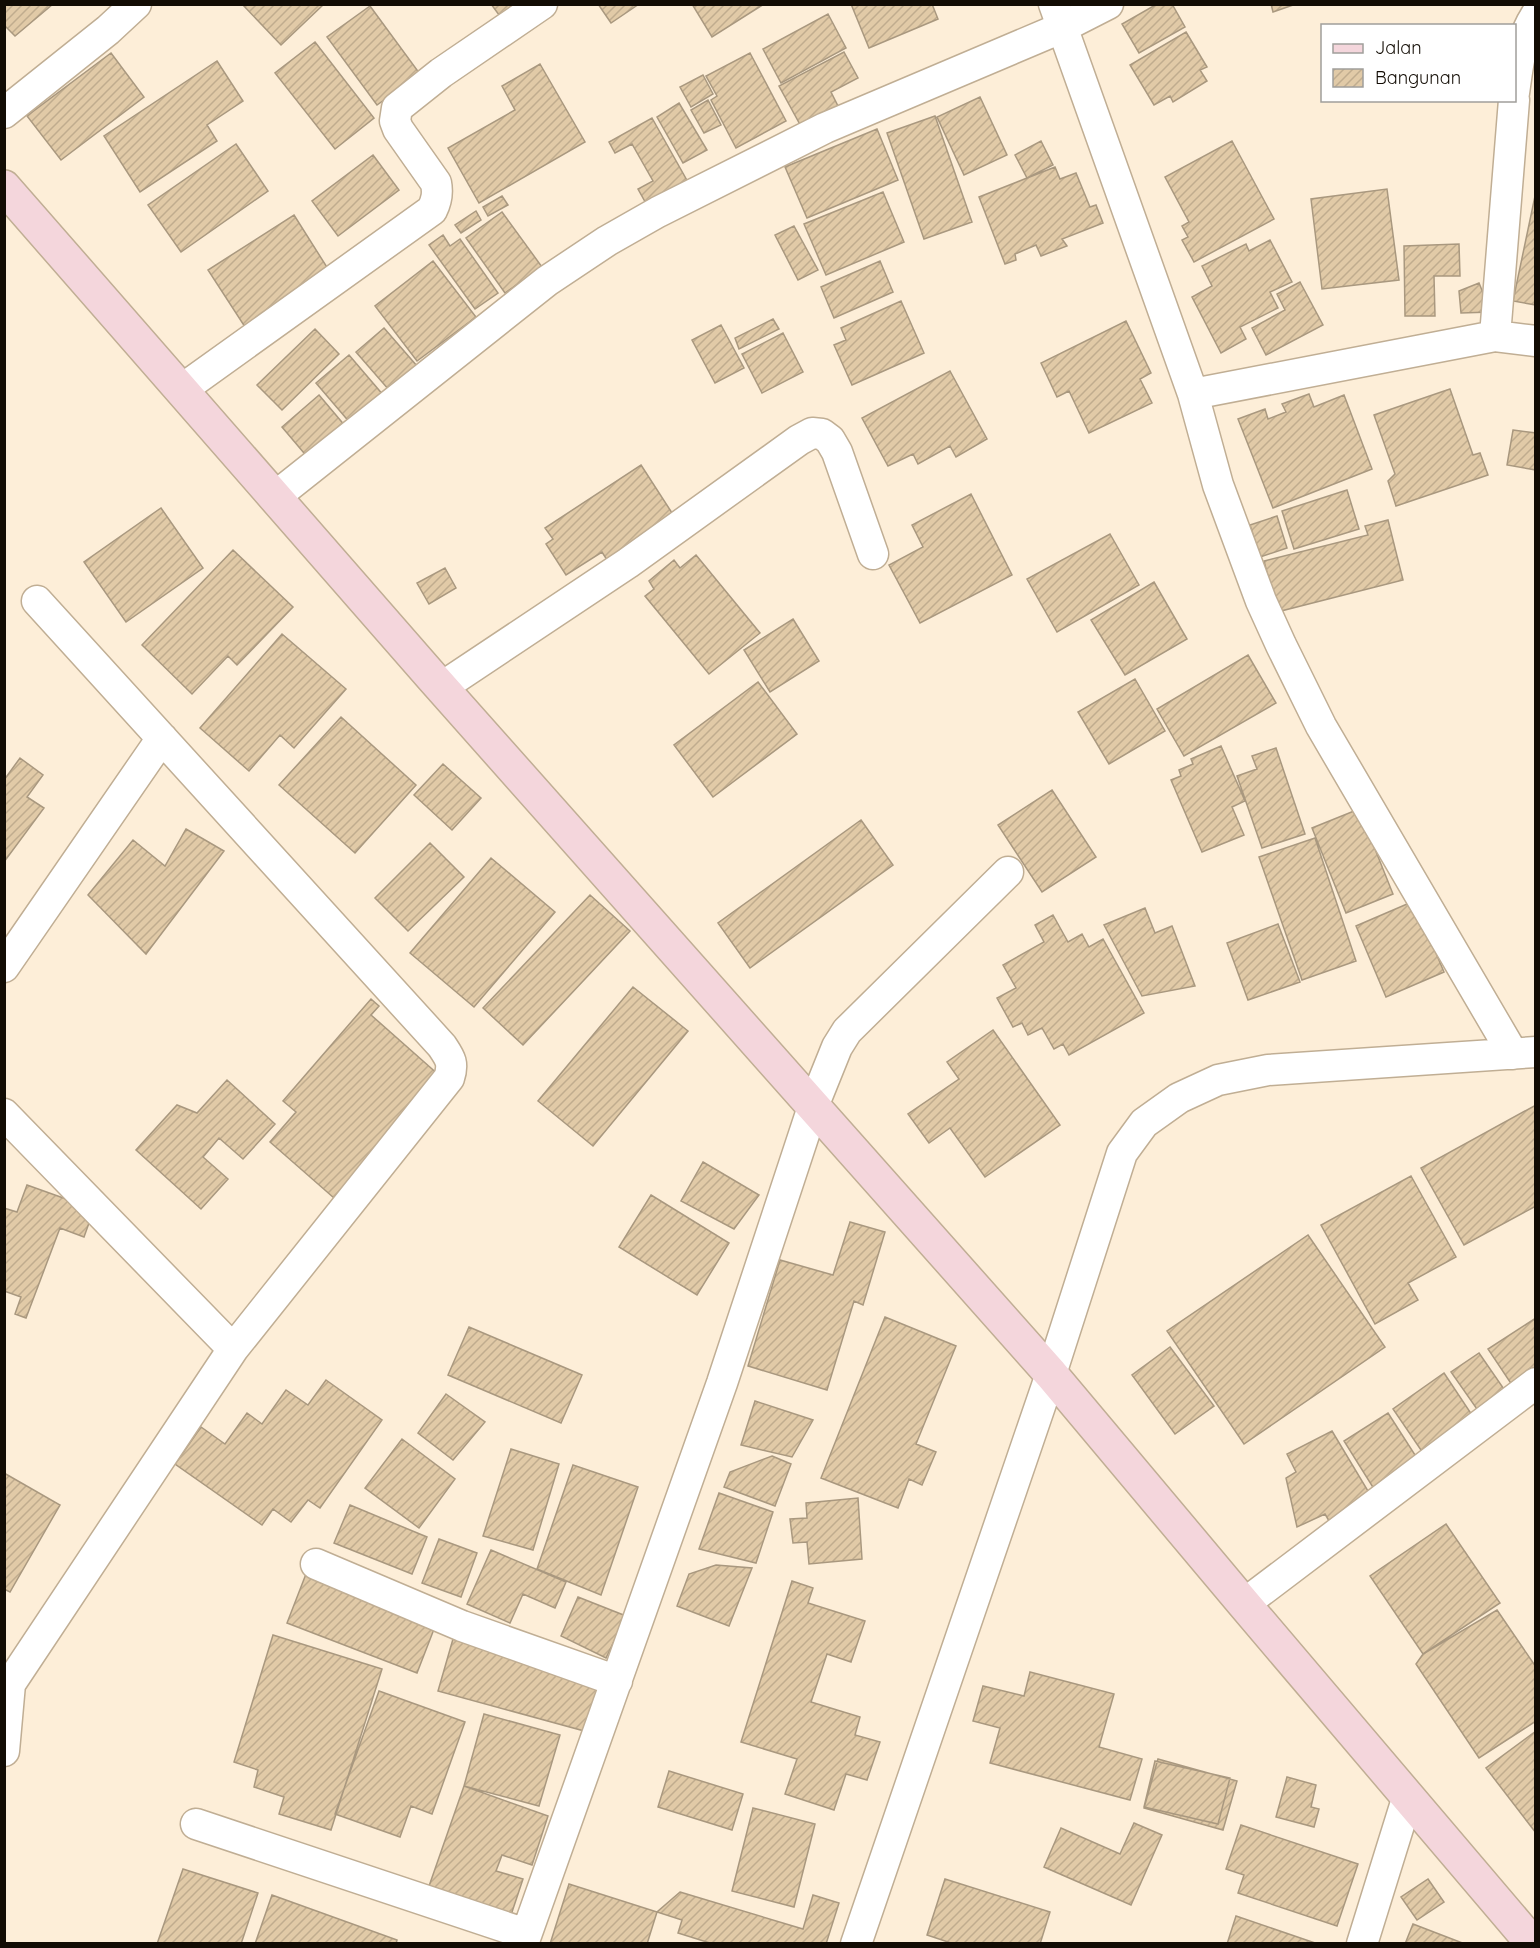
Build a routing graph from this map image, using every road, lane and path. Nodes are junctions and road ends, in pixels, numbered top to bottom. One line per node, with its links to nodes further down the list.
1 (136, 4): 8 (street)
2 (542, 4): 12 (street)
3 (1108, 4): 5 (street)
4 (1536, 15): 6 (street)
5 (1058, 16): 13 (street); 14 (street)
6 (1516, 84)
7 (1514, 102): 10 (street)
8 (4, 113)
9 (4, 187): 12 (main road)
10 (1495, 336): 11 (street); 13 (street)
11 (1536, 341)
12 (182, 390): 14 (main road)
13 (1192, 394): 21 (street)
14 (276, 496): 17 (main road)
15 (873, 554): 17 (street)
16 (37, 601): 18 (street)
17 (442, 687): 22 (main road)
18 (162, 738): 20 (street); 24 (street)
19 (1008, 872): 22 (street)
20 (4, 968)
21 (1524, 1053): 25 (street)
22 (814, 1104): 25 (main road); 29 (street)
23 (4, 1114): 24 (street)
24 (233, 1349): 30 (street)
25 (1052, 1374): 28 (main road); 35 (street)
26 (1536, 1383): 28 (street)
27 (316, 1564): 29 (street)
28 (1244, 1604): 32 (main road)
29 (617, 1681): 34 (street)
30 (7, 1683): 31 (street)
31 (4, 1751)
32 (1408, 1796): 36 (street); 37 (main road)
33 (196, 1824): 34 (street)
34 (525, 1939)
35 (856, 1944)
36 (1362, 1944)
37 (1533, 1944)

